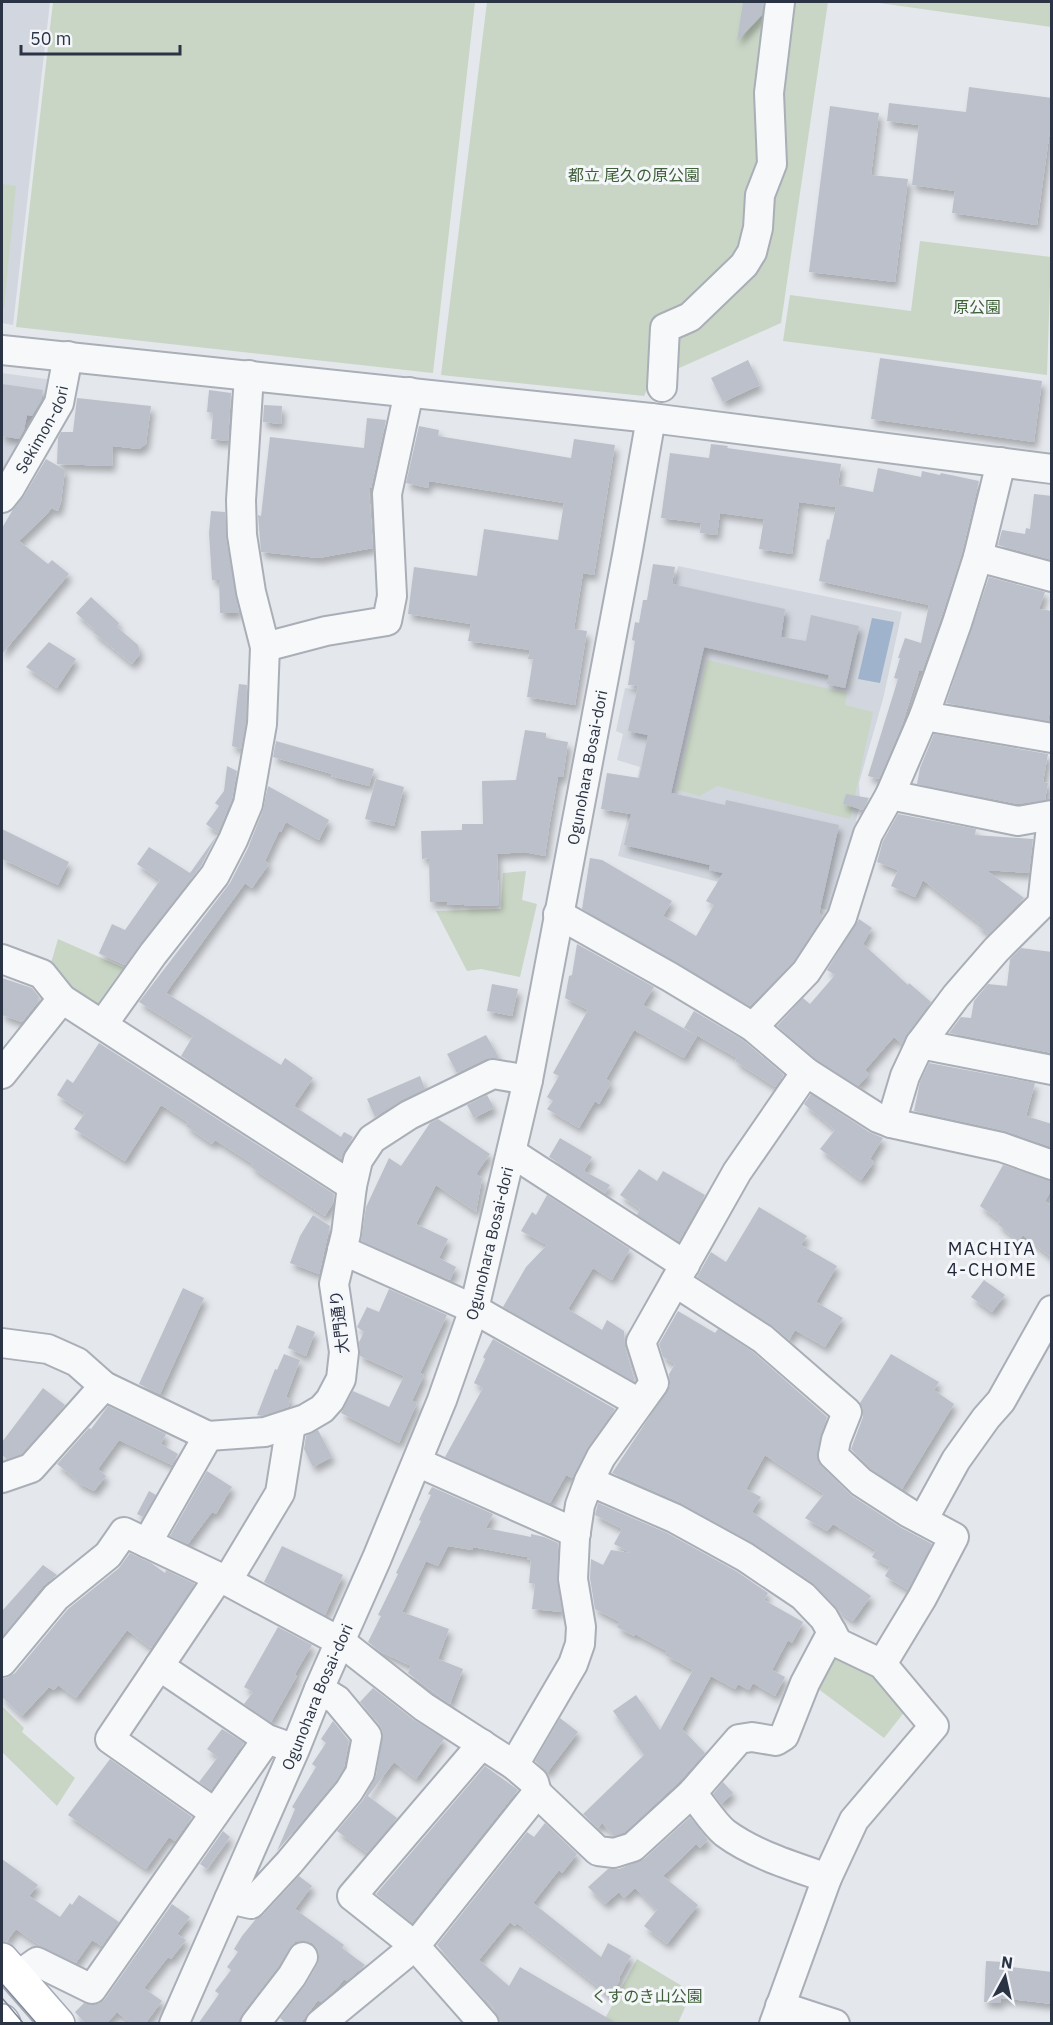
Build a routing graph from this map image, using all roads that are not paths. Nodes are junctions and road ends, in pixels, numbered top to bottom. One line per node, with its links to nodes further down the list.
1 (780, 2): 5 (street)
2 (2, 350): 3 (street)
3 (68, 356): 4 (street); 10 (street, Sekimon-dori)
4 (249, 375): 6 (street); 13 (street)
5 (662, 387)
6 (410, 392): 7 (street); 13 (street)
7 (651, 418): 8 (street); 19 (street, Ogunohara Bosai-dori)
8 (1001, 462): 9 (street); 11 (street)
9 (1052, 469)
10 (2, 498)
11 (978, 556): 12 (street); 14 (street)
12 (1052, 577)
13 (265, 647): 22 (street)
14 (924, 716): 15 (street); 16 (street)
15 (1052, 738)
16 (890, 795): 17 (street); 23 (street)
17 (1052, 817): 18 (street)
18 (1047, 902): 24 (street)
19 (558, 914): 23 (street); 28 (street, Ogunohara Bosai-dori)
20 (2, 959): 21 (street)
21 (62, 999): 22 (street); 27 (street)
22 (103, 1024): 32 (street)
23 (753, 1027): 26 (street)
24 (920, 1044): 25 (street); 29 (street)
25 (1052, 1070)
26 (806, 1072): 29 (street); 34 (street)
27 (2, 1074)
28 (528, 1080): 30 (street, Ogunohara Bosai-dori); 32 (street, 大門通り)
29 (891, 1123): 31 (street)
30 (512, 1153): 34 (street); 35 (street, Ogunohara Bosai-dori)
31 (1052, 1165)
32 (352, 1186): 33 (street, 大門通り)
33 (342, 1250): 35 (street); 40 (street, 大門通り)
34 (680, 1273): 39 (street); 45 (street)
35 (474, 1309): 39 (street); 42 (street, Ogunohara Bosai-dori)
36 (1052, 1310): 45 (street)
37 (2, 1343): 38 (street)
38 (104, 1386): 41 (street); 43 (street)
39 (639, 1404): 44 (street)
40 (291, 1424): 41 (street, 大門通り); 48 (street)
41 (208, 1436): 47 (street)
42 (417, 1462): 46 (street); 50 (street, Ogunohara Bosai-dori)
43 (2, 1478)
44 (589, 1481): 46 (street); 49 (street)
45 (923, 1520): 52 (street)
46 (576, 1533): 58 (street)
47 (147, 1543): 48 (street); 51 (street)
48 (223, 1579): 50 (street); 53 (street)
49 (832, 1632): 52 (street); 60 (street)
50 (341, 1642): 54 (street, Ogunohara Bosai-dori); 56 (street)
51 (2, 1662)
52 (882, 1664): 62 (street)
53 (159, 1666): 55 (street); 61 (street)
54 (318, 1689): 57 (street, Ogunohara Bosai-dori); 63 (street)
55 (267, 1739): 57 (street); 61 (street)
56 (482, 1744): 58 (street); 64 (street)
57 (295, 1749): 63 (street, Ogunohara Bosai-dori)
58 (514, 1765): 59 (street)
59 (537, 1793): 60 (street); 64 (street)
60 (692, 1793): 62 (street)
61 (215, 1813): 66 (street)
62 (827, 1878): 67 (street)
63 (229, 1899): 68 (street, Ogunohara Bosai-dori)
64 (415, 1946): 71 (street); 72 (street)
65 (303, 1957): 70 (street)
66 (9, 1968): 69 (main road)
67 (777, 2015): 73 (street)
68 (182, 2020)
69 (58, 2024)
70 (255, 2024)
71 (320, 2024)
72 (484, 2024)
73 (835, 2024)

